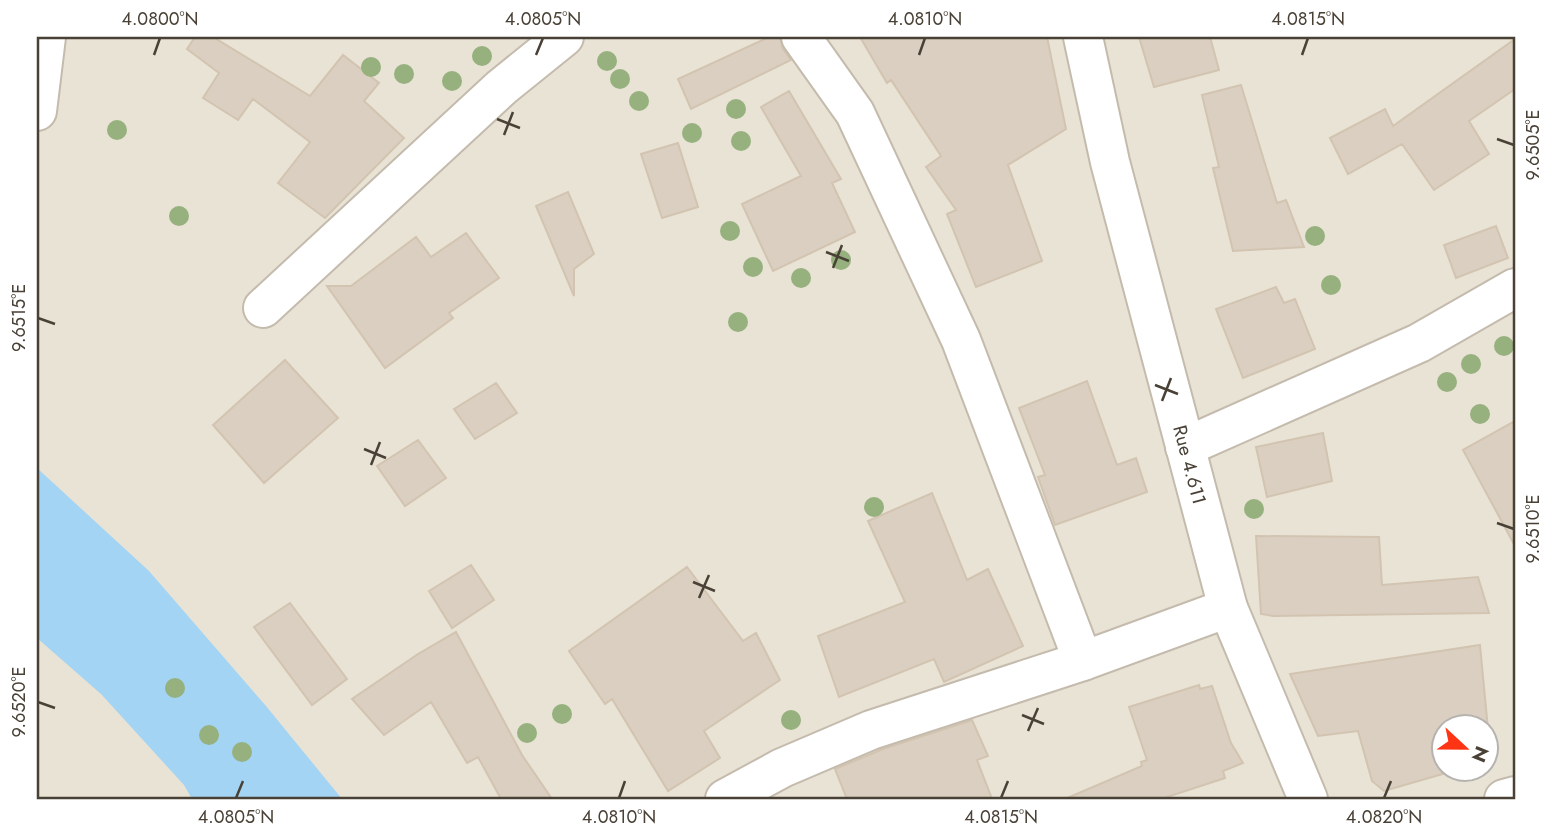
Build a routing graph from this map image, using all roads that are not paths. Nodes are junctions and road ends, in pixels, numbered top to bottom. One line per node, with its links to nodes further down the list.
1 (46, 37): 5 (street)
2 (564, 37): 7 (street)
3 (801, 37): 10 (street)
4 (1083, 37): 8 (street, Rue 4.611)
5 (37, 111)
6 (1515, 288): 8 (street)
7 (263, 308)
8 (1185, 447): 9 (street, Rue 4.611)
9 (1228, 608): 10 (street); 13 (street, Rue 4.611)
10 (1083, 661): 12 (street)
11 (1515, 796): 14 (street)
12 (725, 799)
13 (1308, 799)
14 (1504, 799)

